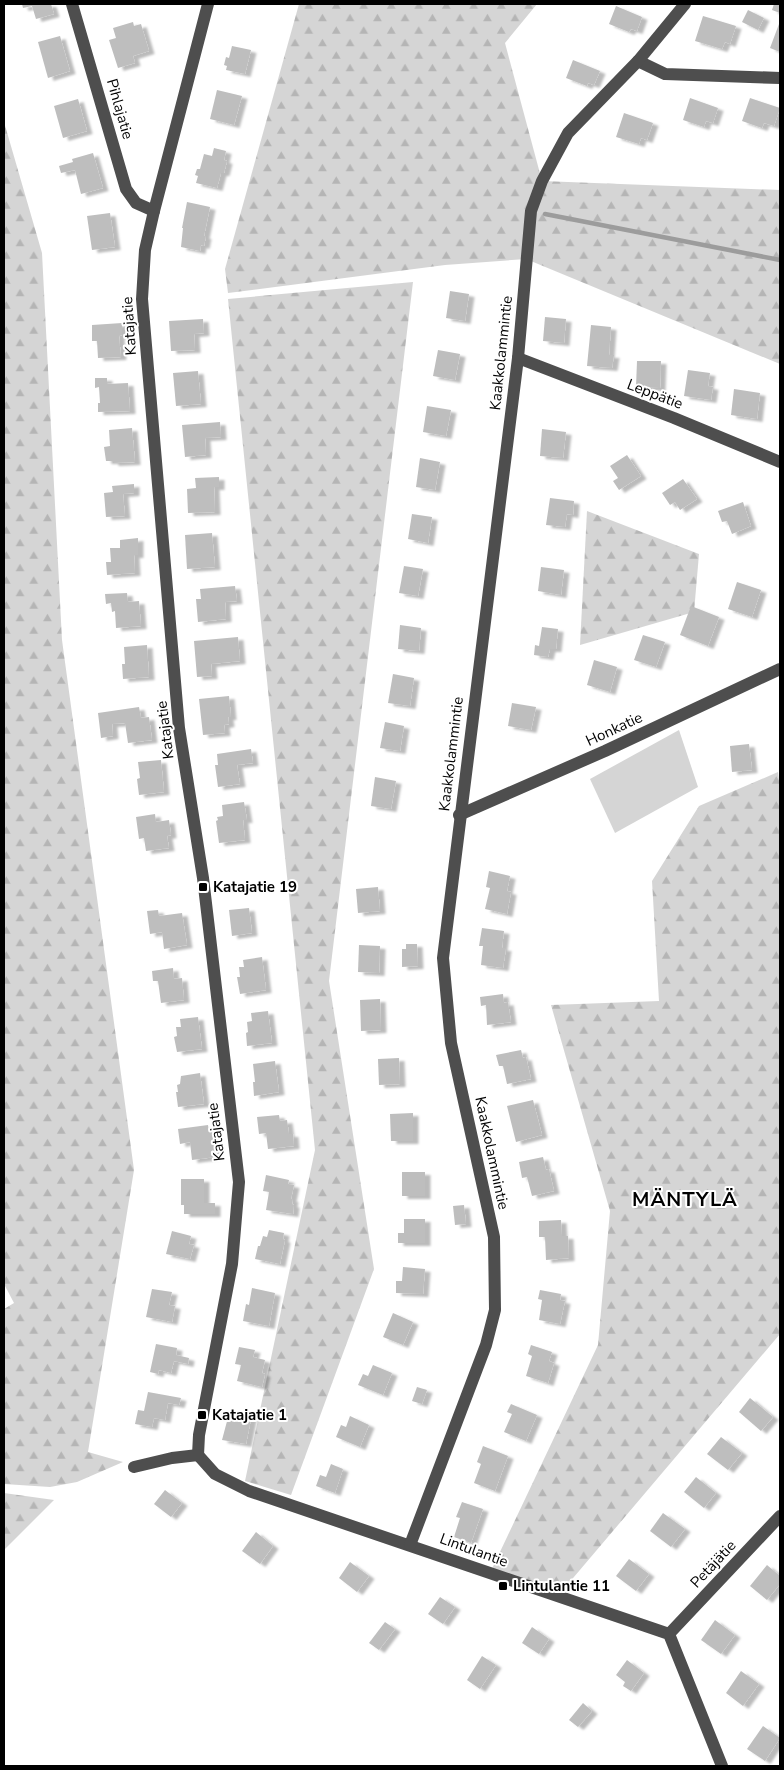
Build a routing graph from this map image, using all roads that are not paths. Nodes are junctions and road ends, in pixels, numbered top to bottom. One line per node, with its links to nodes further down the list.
1 (72, 4): 6 (street, Pihlajatie)
2 (208, 4): 6 (street, Katajatie)
3 (684, 4): 4 (street, Kaakkolammintie)
4 (638, 61): 5 (street); 7 (street, Kaakkolammintie)
5 (780, 78)
6 (154, 211): 11 (street, Katajatie)
7 (518, 358): 8 (street, Leppätie); 10 (street, Kaakkolammintie)
8 (780, 462)
9 (780, 668): 10 (street, Honkatie)
10 (459, 815): 14 (street, Kaakkolammintie)
11 (198, 1455): 12 (street); 14 (street, Lintulantie)
12 (134, 1467)
13 (780, 1516): 15 (street, Petäjätie)
14 (410, 1545): 15 (street, Lintulantie)
15 (669, 1634): 16 (street)
16 (722, 1766)

